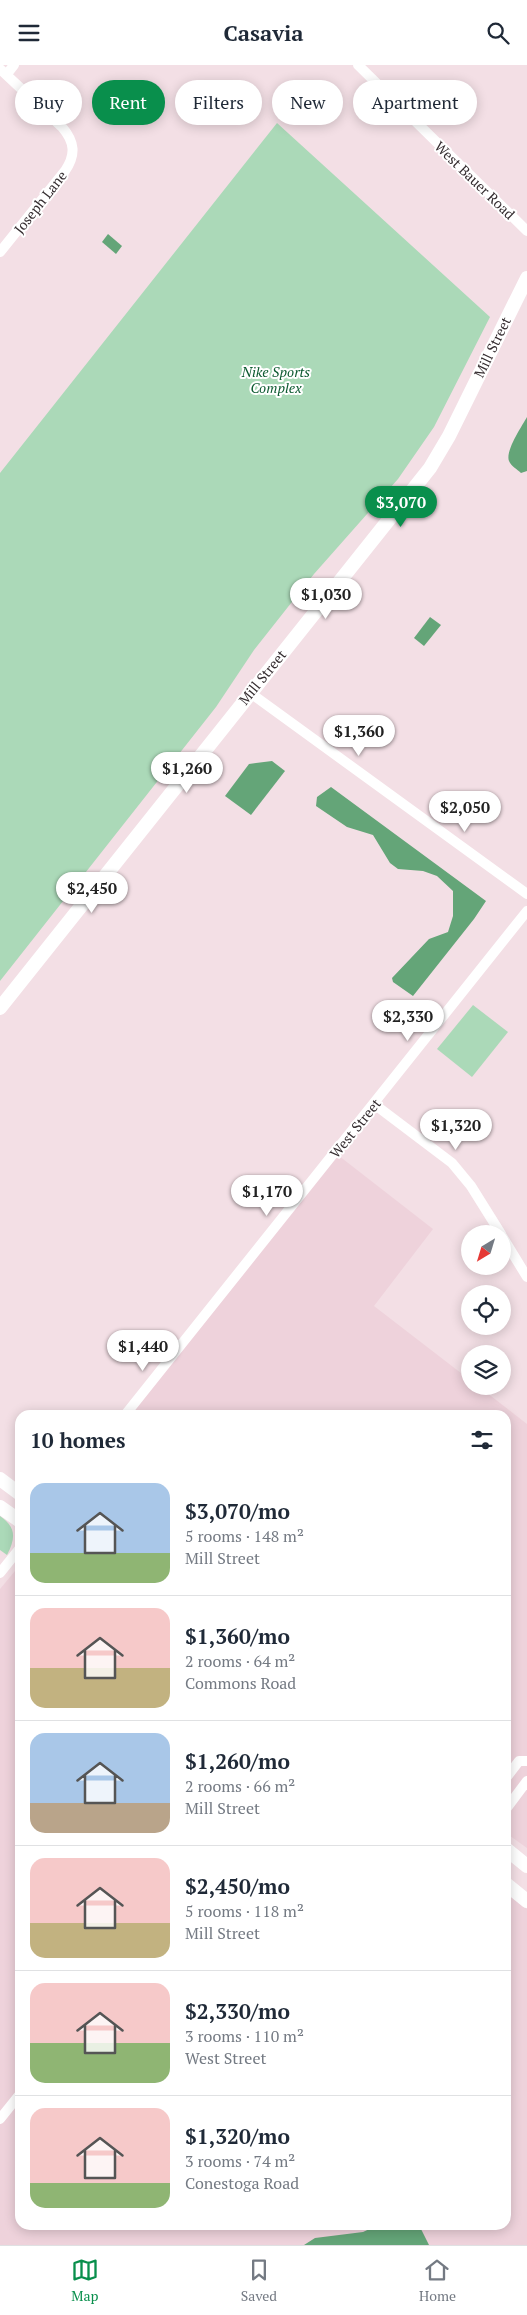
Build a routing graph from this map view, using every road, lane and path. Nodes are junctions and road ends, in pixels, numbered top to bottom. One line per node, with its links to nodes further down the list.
1 (14, 65): 3 (street)
2 (358, 65): 4 (street, West Bauer Road)
3 (3, 72): 5 (street, Joseph Lane)
4 (527, 231)
5 (0, 252)
6 (527, 279): 7 (main road, Mill Street)
7 (250, 692): 8 (street); 10 (main road, Mill Street)
8 (527, 893)
9 (527, 911): 11 (street, West Street)
10 (0, 1008)
11 (374, 1104): 12 (street); 15 (street, West Street)
12 (496, 1225)
13 (511, 1250): 14 (street)
14 (527, 1277)
15 (129, 1410)
16 (0, 1479): 17 (main road)
17 (15, 1490)
18 (0, 1507): 19 (main road)
19 (15, 1518)
20 (15, 1554): 21 (street)
21 (0, 1573)
22 (527, 1761): 23 (street)
23 (511, 1771)
24 (527, 1781): 25 (street)
25 (511, 1802)
26 (511, 1853): 27 (main road)
27 (527, 1866)
28 (511, 1888): 29 (main road)
29 (527, 1901)
30 (15, 2100): 31 (street)
31 (0, 2119)

